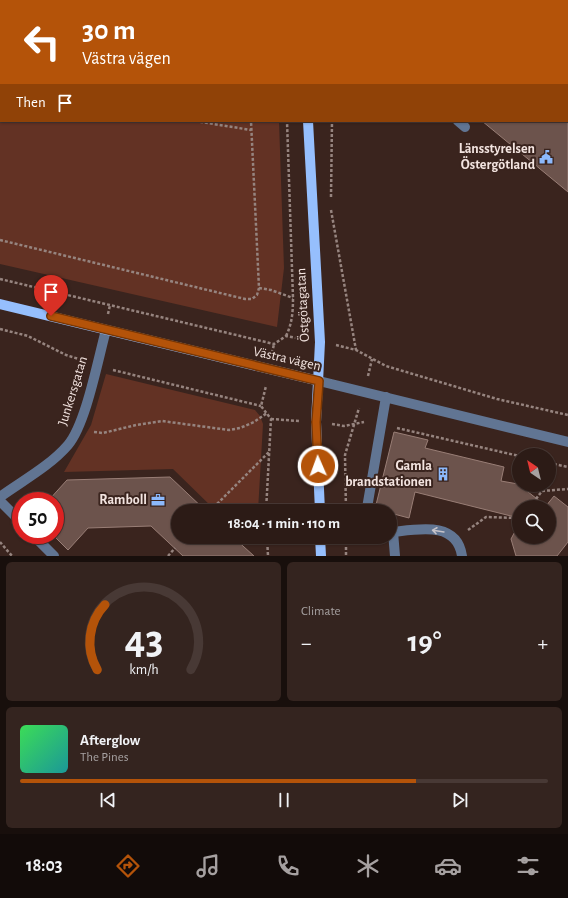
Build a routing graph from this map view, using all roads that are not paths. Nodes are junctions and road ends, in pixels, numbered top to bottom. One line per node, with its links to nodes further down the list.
1 (308, 122): 4 (main road, Östgötagatan)
2 (0, 304): 3 (main road, Västra vägen)
3 (106, 330): 4 (main road, Västra vägen); 7 (street, Junkersgatan)
4 (319, 381): 5 (street, Västra vägen); 9 (main road, Östgötagatan)
5 (386, 397): 6 (street, Västra vägen); 10 (street)
6 (568, 442)
7 (0, 497)
8 (0, 501): 11 (street)
9 (320, 504)
10 (368, 504)
11 (12, 513)
12 (397, 531): 19 (street, one-way to 12)
13 (42, 544): 16 (street)
14 (320, 544): 17 (main road)
15 (393, 544): 18 (street)
16 (54, 556)
17 (321, 556)
18 (395, 556)
19 (462, 556)

